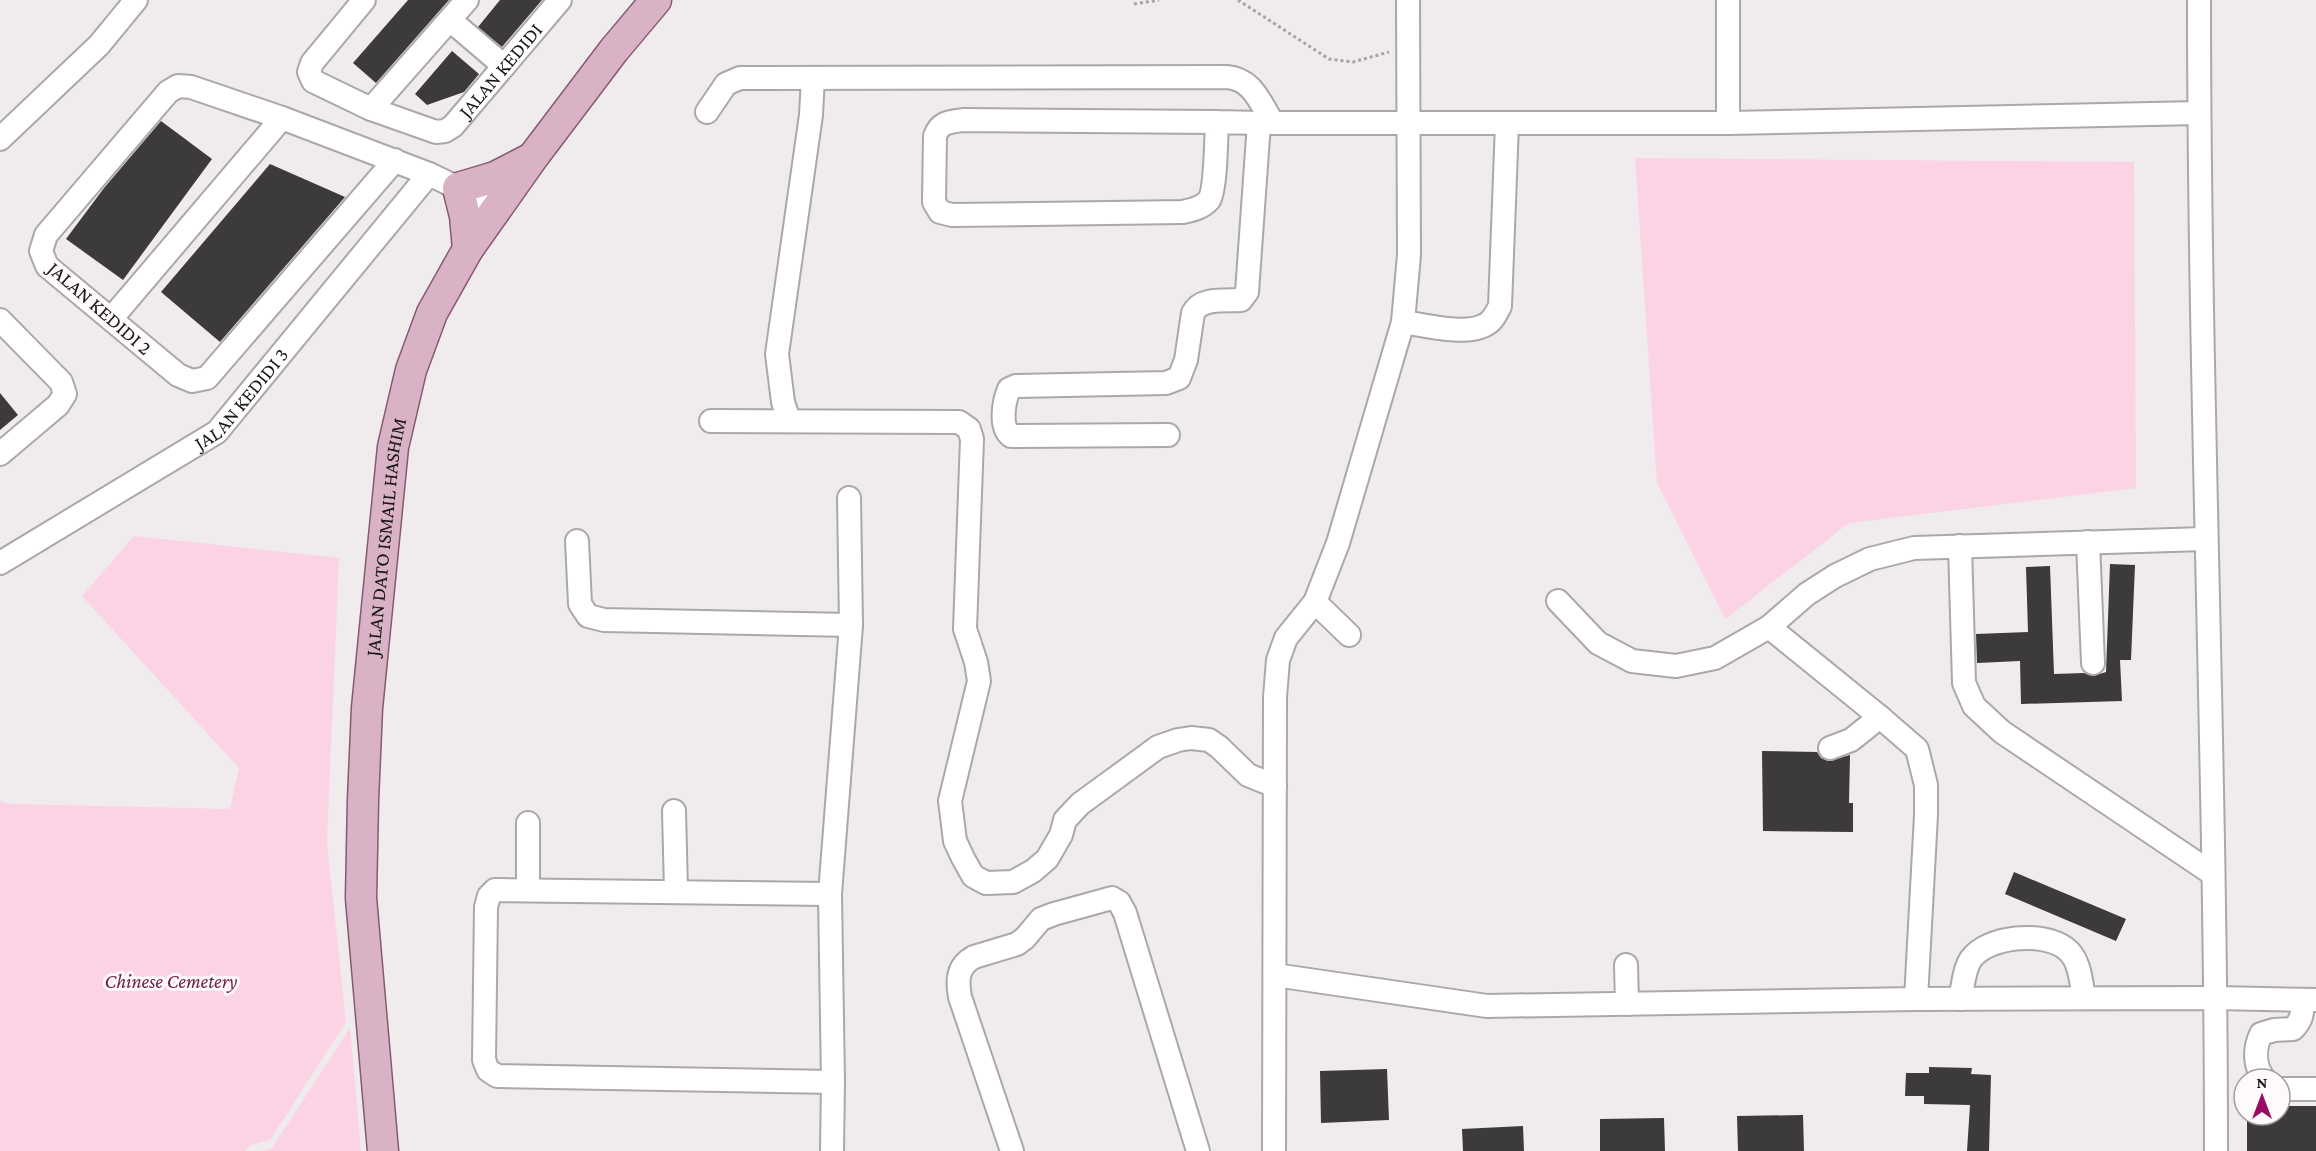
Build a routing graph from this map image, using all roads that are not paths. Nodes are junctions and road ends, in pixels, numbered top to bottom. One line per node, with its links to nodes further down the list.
1 (136, 0): 21 (street)
2 (364, 0): 12 (street)
3 (467, 0): 9 (street)
4 (560, 0): 10 (street, JALAN KEDIDI)
5 (656, 0): 22 (main road, JALAN DATO ISMAIL HASHIM)
6 (1408, 0): 18 (street)
7 (1728, 0): 19 (street)
8 (2199, 0): 14 (street)
9 (450, 20): 10 (street); 12 (street)
10 (504, 66): 12 (street, JALAN KEDIDI)
11 (813, 78): 13 (street); 17 (street); 32 (street)
12 (371, 109)
13 (707, 112)
14 (2199, 113): 19 (street); 36 (street)
15 (282, 118): 23 (street, JALAN KEDIDI 2); 29 (street); 29 (street, JALAN KEDIDI 2)
16 (1217, 122): 16 (street); 17 (street)
17 (1266, 123): 18 (street); 33 (street)
18 (1408, 123): 20 (street); 30 (street)
19 (1728, 123): 20 (street)
20 (1507, 124): 30 (street)
21 (0, 139)
22 (533, 157): 25 (main road); 26 (main road, JALAN DATO ISMAIL HASHIM)
23 (395, 160): 24 (street, JALAN KEDIDI 2); 29 (street, JALAN KEDIDI 2)
24 (429, 174): 25 (street, JALAN KEDIDI 2); 40 (street, JALAN KEDIDI 3)
25 (458, 188): 26 (street, JALAN KEDIDI 2); 27 (main road)
26 (494, 212): 27 (main road, JALAN DATO ISMAIL HASHIM)
27 (468, 249): 68 (main road, JALAN DATO ISMAIL HASHIM)
28 (0, 320): 34 (street)
29 (111, 320)
30 (1403, 322): 42 (street)
31 (711, 422): 32 (street)
32 (789, 422): 49 (street)
33 (1168, 435)
34 (0, 454)
35 (849, 498): 43 (street)
36 (2205, 539): 38 (street); 52 (street)
37 (577, 542): 43 (street)
38 (2088, 542): 39 (street); 46 (street)
39 (1960, 546): 44 (street); 52 (street)
40 (0, 562)
41 (1558, 601): 44 (street)
42 (1315, 602): 45 (street); 49 (street)
43 (851, 625): 55 (street)
44 (1769, 627): 47 (street)
45 (1349, 635)
46 (2093, 663)
47 (1880, 717): 48 (street); 60 (street)
48 (1830, 748)
49 (1275, 786): 57 (street)
50 (674, 811): 54 (street)
51 (528, 824): 53 (street)
52 (2213, 874): 59 (street)
53 (528, 889): 54 (street); 65 (street)
54 (676, 891): 55 (street)
55 (830, 894): 65 (street)
56 (1626, 965): 63 (street)
57 (1275, 975): 63 (street); 72 (street)
58 (2084, 998): 59 (street); 61 (street); 61 (street)
59 (2216, 998): 62 (street); 73 (street)
60 (1916, 999): 61 (street); 63 (street)
61 (1960, 999)
62 (2309, 1000): 64 (street)
63 (1627, 1004)
64 (2258, 1067)
65 (833, 1082): 69 (street)
66 (2292, 1089): 67 (street)
67 (2316, 1089)
68 (383, 1151)
69 (832, 1151)
70 (1012, 1151): 71 (street)
71 (1198, 1151)
72 (1274, 1151)
73 (2216, 1151)

